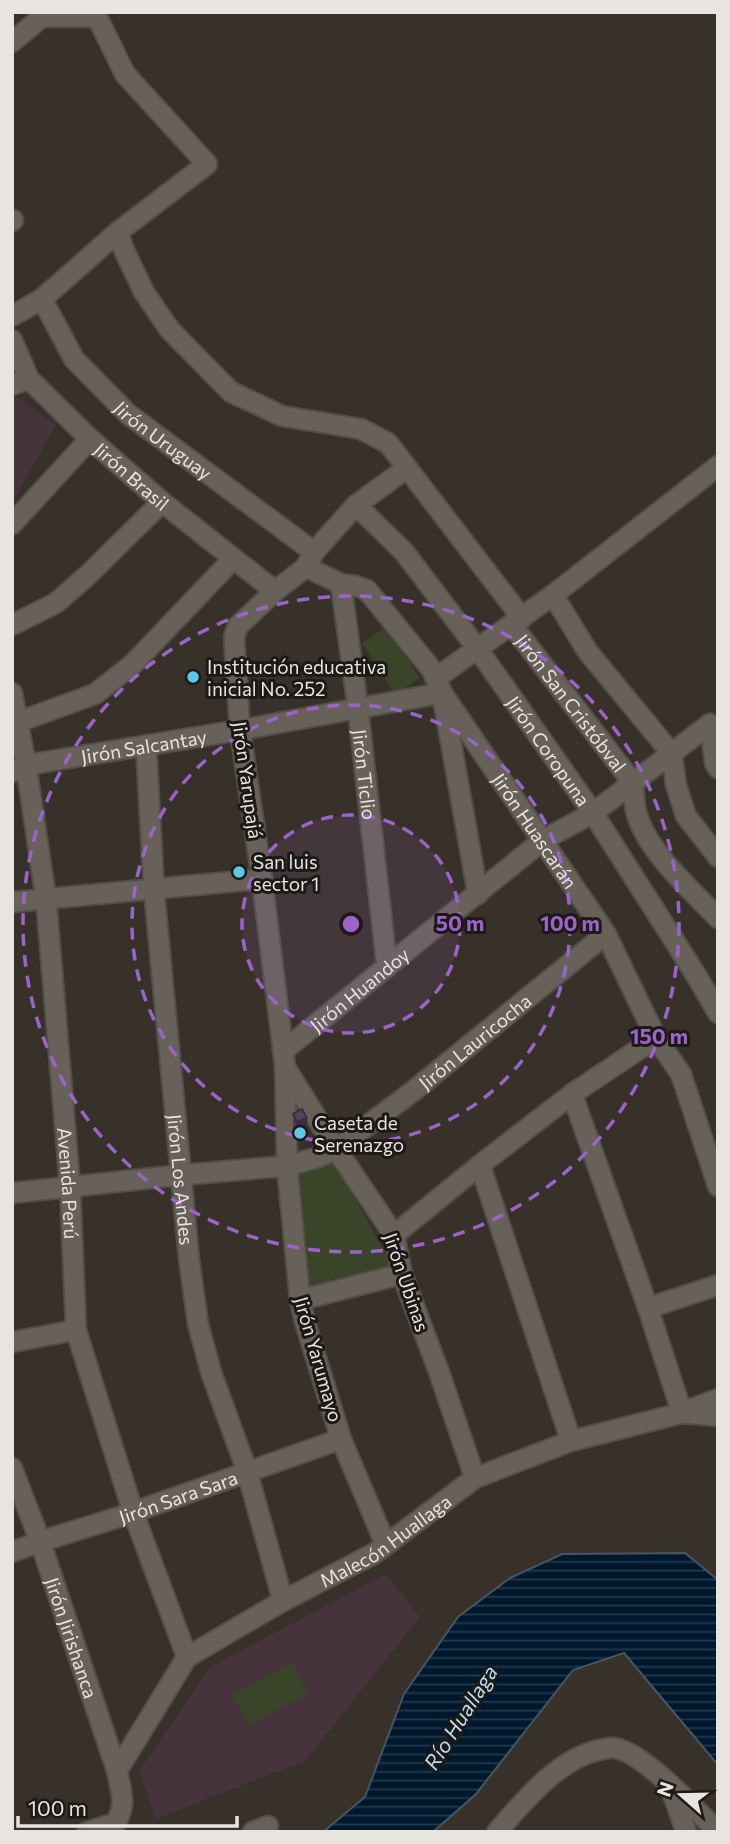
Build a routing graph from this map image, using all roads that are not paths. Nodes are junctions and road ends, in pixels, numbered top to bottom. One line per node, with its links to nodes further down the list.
1 (12, 42): 2 (street)
2 (118, 232): 3 (street); 9 (street, Jirón San Cristóbval)
3 (42, 299): 4 (street); 14 (street, Jirón Uruguay)
4 (12, 316)
5 (12, 340): 6 (street, Jirón Brasil)
6 (21, 382): 7 (street, Jirón Brasil)
7 (90, 439): 10 (street, Jirón Brasil); 12 (street)
8 (718, 466): 17 (street, Jirón Salcantay)
9 (407, 468): 11 (street, Jirón Yarupajá); 18 (street, Jirón San Cristóbval)
10 (162, 502): 13 (street, Jirón Brasil); 19 (street)
11 (356, 505): 14 (street, Jirón Yarupajá); 20 (street, Jirón Coropuna)
12 (12, 523)
13 (233, 559): 16 (street, Jirón Brasil); 24 (street)
14 (310, 559): 15 (street, Jirón Huascarán); 16 (street, Jirón Yarupajá)
15 (341, 584): 21 (street, Jirón Huascarán); 23 (street, Jirón Ticlio)
16 (275, 591): 25 (street, Jirón Yarupajá)
17 (553, 595): 18 (street, Jirón Salcantay); 27 (street)
18 (517, 622): 20 (street, Jirón Salcantay); 30 (street, Jirón San Cristóbval)
19 (12, 625)
20 (477, 648): 21 (street, Jirón Salcantay); 31 (street, Jirón Coropuna)
21 (439, 686): 23 (street, Jirón Salcantay); 32 (street, Jirón Huascarán); 36 (street)
22 (12, 692): 24 (street, Avenida Perú)
23 (358, 709): 25 (street, Jirón Salcantay); 41 (street, Jirón Ticlio)
24 (18, 722): 29 (street, Avenida Perú)
25 (240, 730): 26 (street, Jirón Salcantay); 34 (street, Jirón Yarupajá)
26 (146, 745): 29 (street, Jirón Salcantay); 35 (street, Jirón Los Andes)
27 (672, 754): 28 (street, Jirón Huandoy); 30 (street, Jirón Huandoy); 33 (street)
28 (718, 768)
29 (19, 769): 37 (street, Avenida Perú)
30 (633, 783): 31 (street, Jirón Huandoy); 39 (street, Jirón San Cristóbval)
31 (593, 813): 32 (street, Jirón Huandoy); 42 (street, Jirón Coropuna)
32 (542, 840): 36 (street, Jirón Huandoy); 40 (street, Jirón Huascarán)
33 (718, 857)
34 (262, 879): 35 (street); 44 (street, Jirón Yarupajá)
35 (154, 890): 37 (street); 49 (street, Jirón Los Andes)
36 (478, 894): 41 (street, Jirón Huandoy)
37 (46, 899): 38 (street); 50 (street, Avenida Perú)
38 (12, 902)
39 (718, 918)
40 (606, 934): 43 (street, Jirón Huascarán); 46 (street, Jirón Lauricocha)
41 (387, 967): 44 (street, Jirón Huandoy)
42 (718, 1013)
43 (656, 1038): 45 (street); 51 (street, Jirón Huascarán)
44 (284, 1059): 46 (street, Jirón Ubinas); 47 (street, Jirón Yarupajá)
45 (572, 1094): 48 (street); 57 (street)
46 (336, 1149): 47 (street, Jirón Lauricocha); 53 (street, Jirón Ubinas)
47 (287, 1166): 49 (street, Jirón Lauricocha); 56 (street, Jirón Yarumayo)
48 (480, 1166): 53 (street); 64 (street)
49 (181, 1175): 50 (street, Jirón Lauricocha); 66 (street, Jirón Los Andes)
50 (70, 1186): 52 (street, Jirón Lauricocha); 58 (street, Avenida Perú)
51 (718, 1186)
52 (12, 1193)
53 (394, 1235): 54 (street, Jirón Ubinas)
54 (402, 1274): 56 (street); 67 (street, Jirón Ubinas)
55 (718, 1285): 57 (street)
56 (300, 1300): 63 (street, Jirón Yarumayo)
57 (648, 1308): 61 (street)
58 (76, 1329): 59 (street); 68 (street, Avenida Perú)
59 (12, 1342)
60 (718, 1399): 61 (street)
61 (682, 1413): 62 (street, Malecón Huallaga); 64 (street, Malecón Huallaga)
62 (718, 1416)
63 (341, 1439): 66 (street, Jirón Sara Sara); 70 (street, Jirón Yarumayo)
64 (570, 1441): 67 (street, Malecón Huallaga)
65 (12, 1468): 69 (street, Jirón Jirishanca)
66 (247, 1471): 68 (street, Jirón Sara Sara); 72 (street, Jirón Los Andes)
67 (475, 1478): 70 (street, Malecón Huallaga)
68 (132, 1513): 69 (street, Jirón Sara Sara); 73 (street, Avenida Perú)
69 (40, 1541): 71 (street, Jirón Sara Sara); 74 (street, Jirón Jirishanca)
70 (386, 1544): 72 (street, Malecón Huallaga)
71 (12, 1552)
72 (283, 1601): 73 (street, Malecón Huallaga)
73 (187, 1657): 74 (street, Malecón Huallaga)
74 (117, 1771): 76 (street, Jirón Jirishanca)
75 (670, 1784): 77 (street); 78 (street); 79 (street)
76 (87, 1832)
77 (497, 1832)
78 (686, 1832)
79 (718, 1832)

